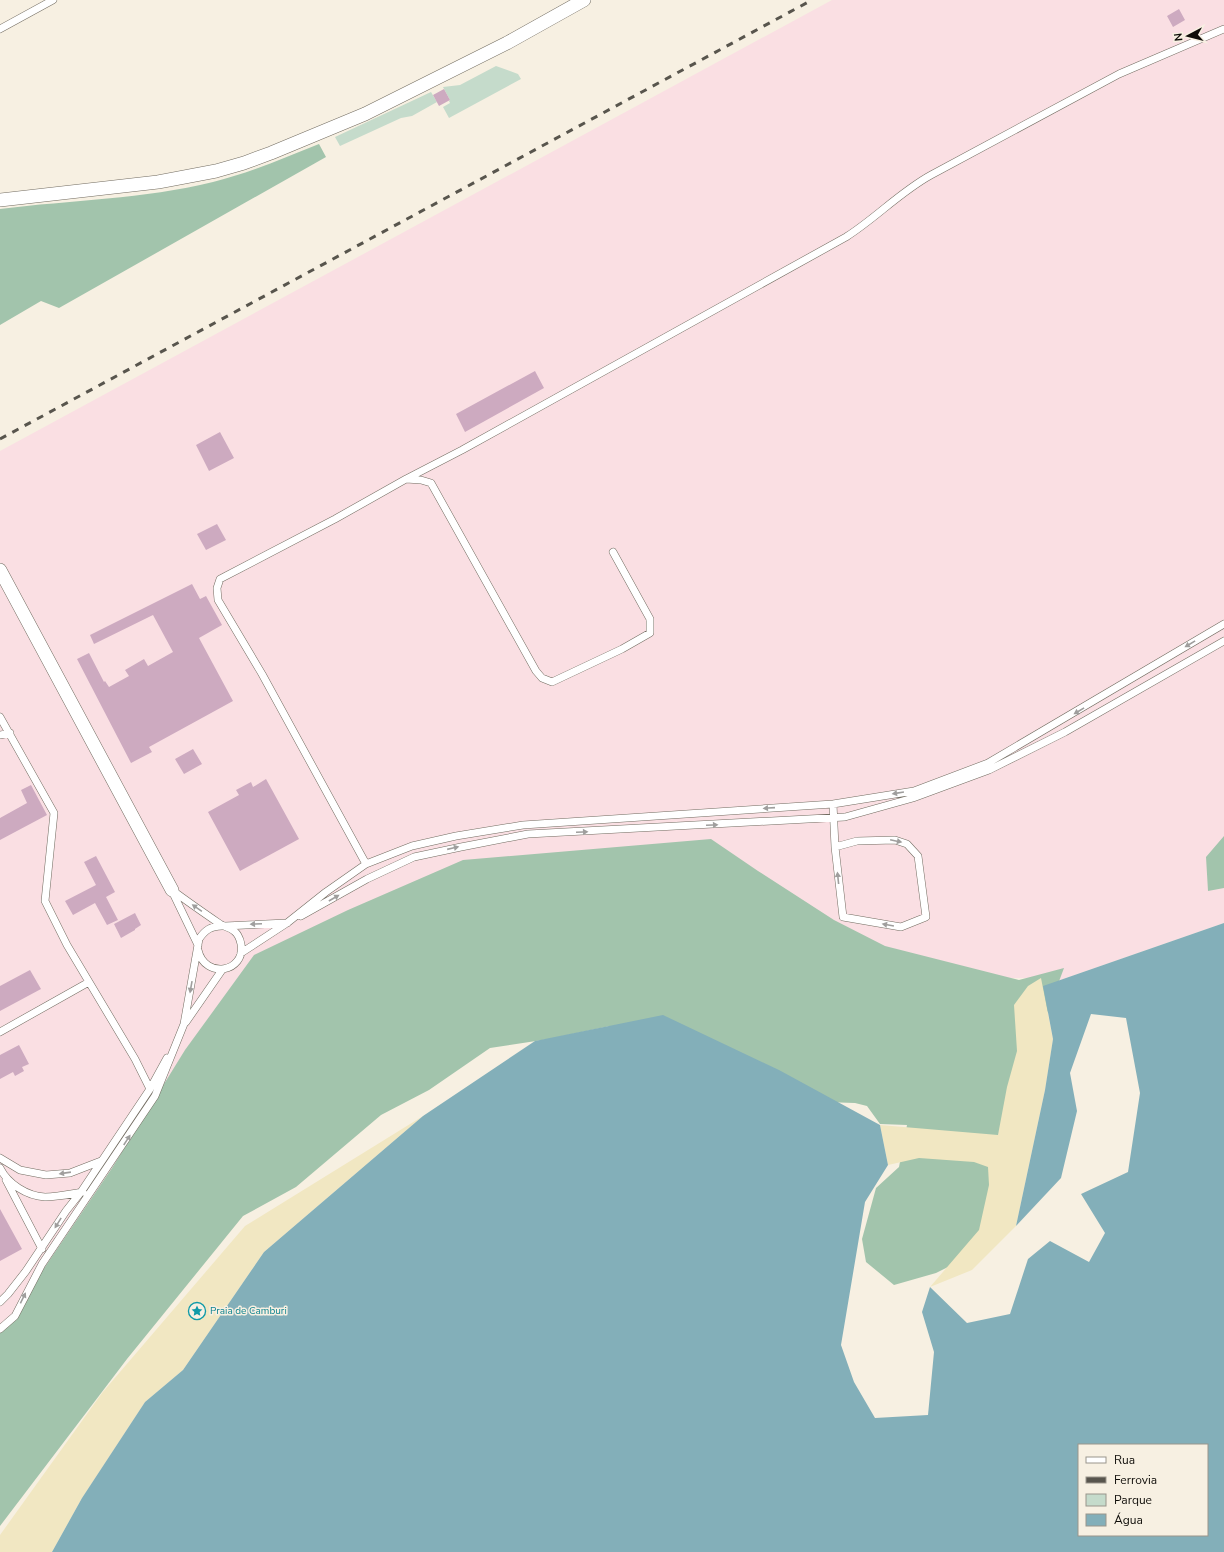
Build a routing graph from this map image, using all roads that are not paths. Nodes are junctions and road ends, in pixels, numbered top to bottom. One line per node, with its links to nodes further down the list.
1 (53, 0): 3 (lane)
2 (584, 0): 5 (street)
3 (0, 29)
4 (1224, 29): 6 (lane)
5 (0, 200)
6 (406, 479): 7 (lane); 17 (lane)
7 (612, 552)
8 (0, 570): 18 (street)
9 (1224, 624): 14 (lane, one-way to 14)
10 (1224, 641): 15 (lane)
11 (0, 717): 12 (lane)
12 (10, 733): 13 (lane); 24 (lane)
13 (0, 735)
14 (834, 804): 15 (lane); 17 (lane, one-way to 17)
15 (834, 817): 16 (lane); 19 (lane, one-way to 15)
16 (835, 846): 16 (lane, one-way to 16)
17 (366, 864): 19 (lane)
18 (172, 890): 20 (lane, one-way to 18); 21 (lane)
19 (287, 923): 20 (lane, one-way to 20); 22 (lane)
20 (224, 926): 21 (lane); 22 (lane)
21 (198, 947): 23 (lane); 25 (lane, one-way to 25)
22 (241, 953): 23 (lane)
23 (222, 970): 25 (lane)
24 (89, 982): 26 (lane); 27 (lane)
25 (184, 1024): 27 (lane); 32 (lane, one-way to 25)
26 (0, 1032)
27 (150, 1089): 29 (lane)
28 (0, 1158): 29 (lane, one-way to 28)
29 (102, 1161): 33 (lane)
30 (0, 1168): 31 (lane)
31 (5, 1178): 33 (lane); 34 (lane)
32 (93, 1189): 33 (lane); 36 (lane, one-way to 32)
33 (81, 1192): 34 (lane, one-way to 34)
34 (42, 1249): 35 (lane)
35 (0, 1302)
36 (0, 1329)

